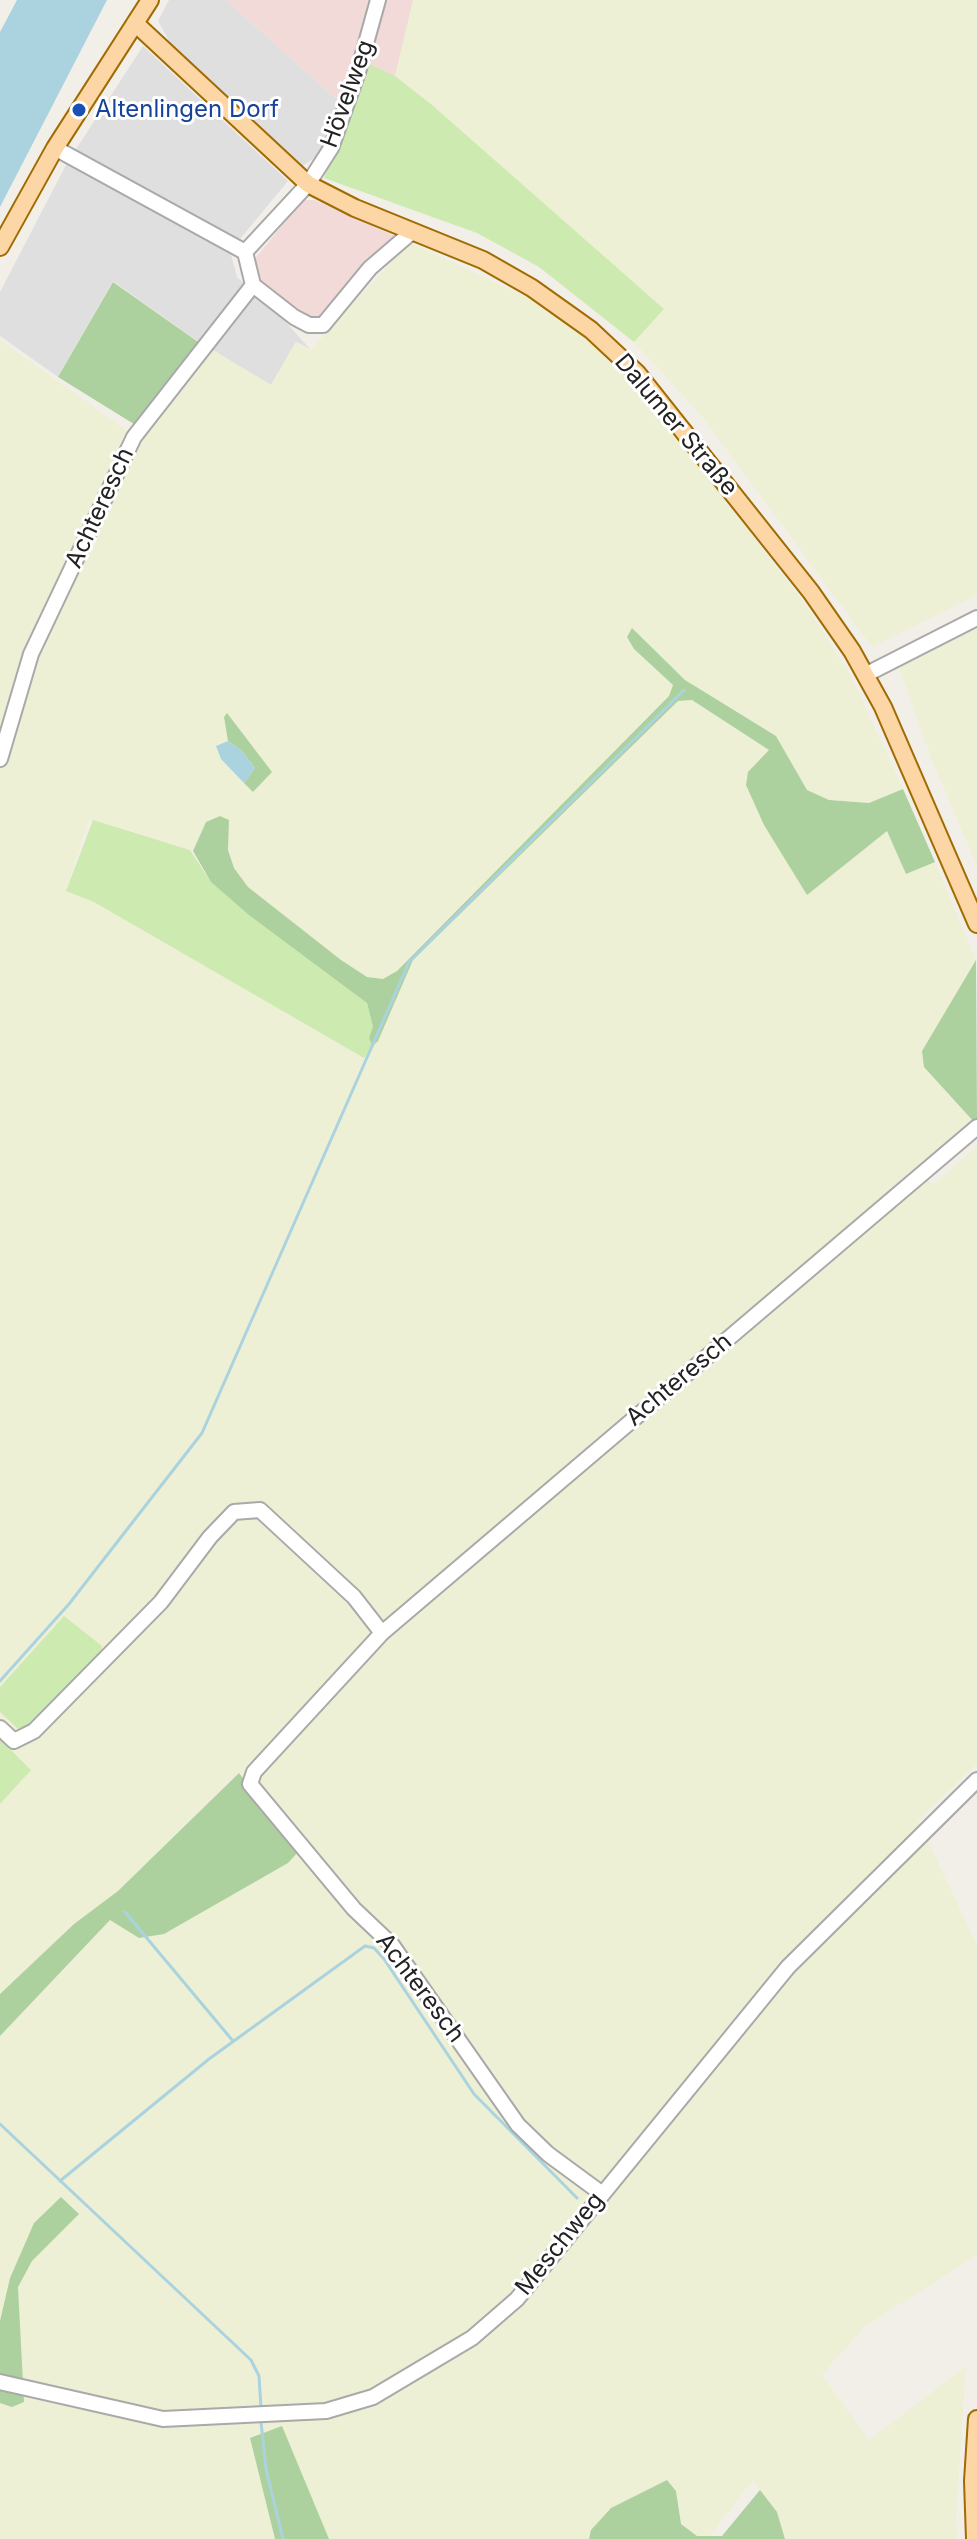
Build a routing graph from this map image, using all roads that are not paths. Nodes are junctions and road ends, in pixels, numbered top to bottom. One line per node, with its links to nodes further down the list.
1 (150, 0): 3 (main road)
2 (378, 0): 5 (street, Hövelweg)
3 (135, 23): 4 (main road); 5 (main road, Dalumer Straße)
4 (55, 148): 7 (main road); 8 (street)
5 (308, 184): 6 (main road, Dalumer Straße); 8 (street)
6 (413, 231): 9 (street); 11 (main road, Dalumer Straße)
7 (0, 247)
8 (245, 252): 9 (street)
9 (253, 285): 12 (street, Achteresch)
10 (977, 618): 11 (street)
11 (865, 675): 13 (main road, Dalumer Straße)
12 (0, 759)
13 (977, 924)
14 (977, 1127): 15 (street, Achteresch)
15 (382, 1633): 16 (street); 18 (street, Achteresch)
16 (0, 1728)
17 (977, 1780): 18 (street, Meschweg)
18 (601, 2193): 19 (street, Meschweg)
19 (0, 2382)
20 (977, 2419): 21 (main road)
21 (975, 2539)

